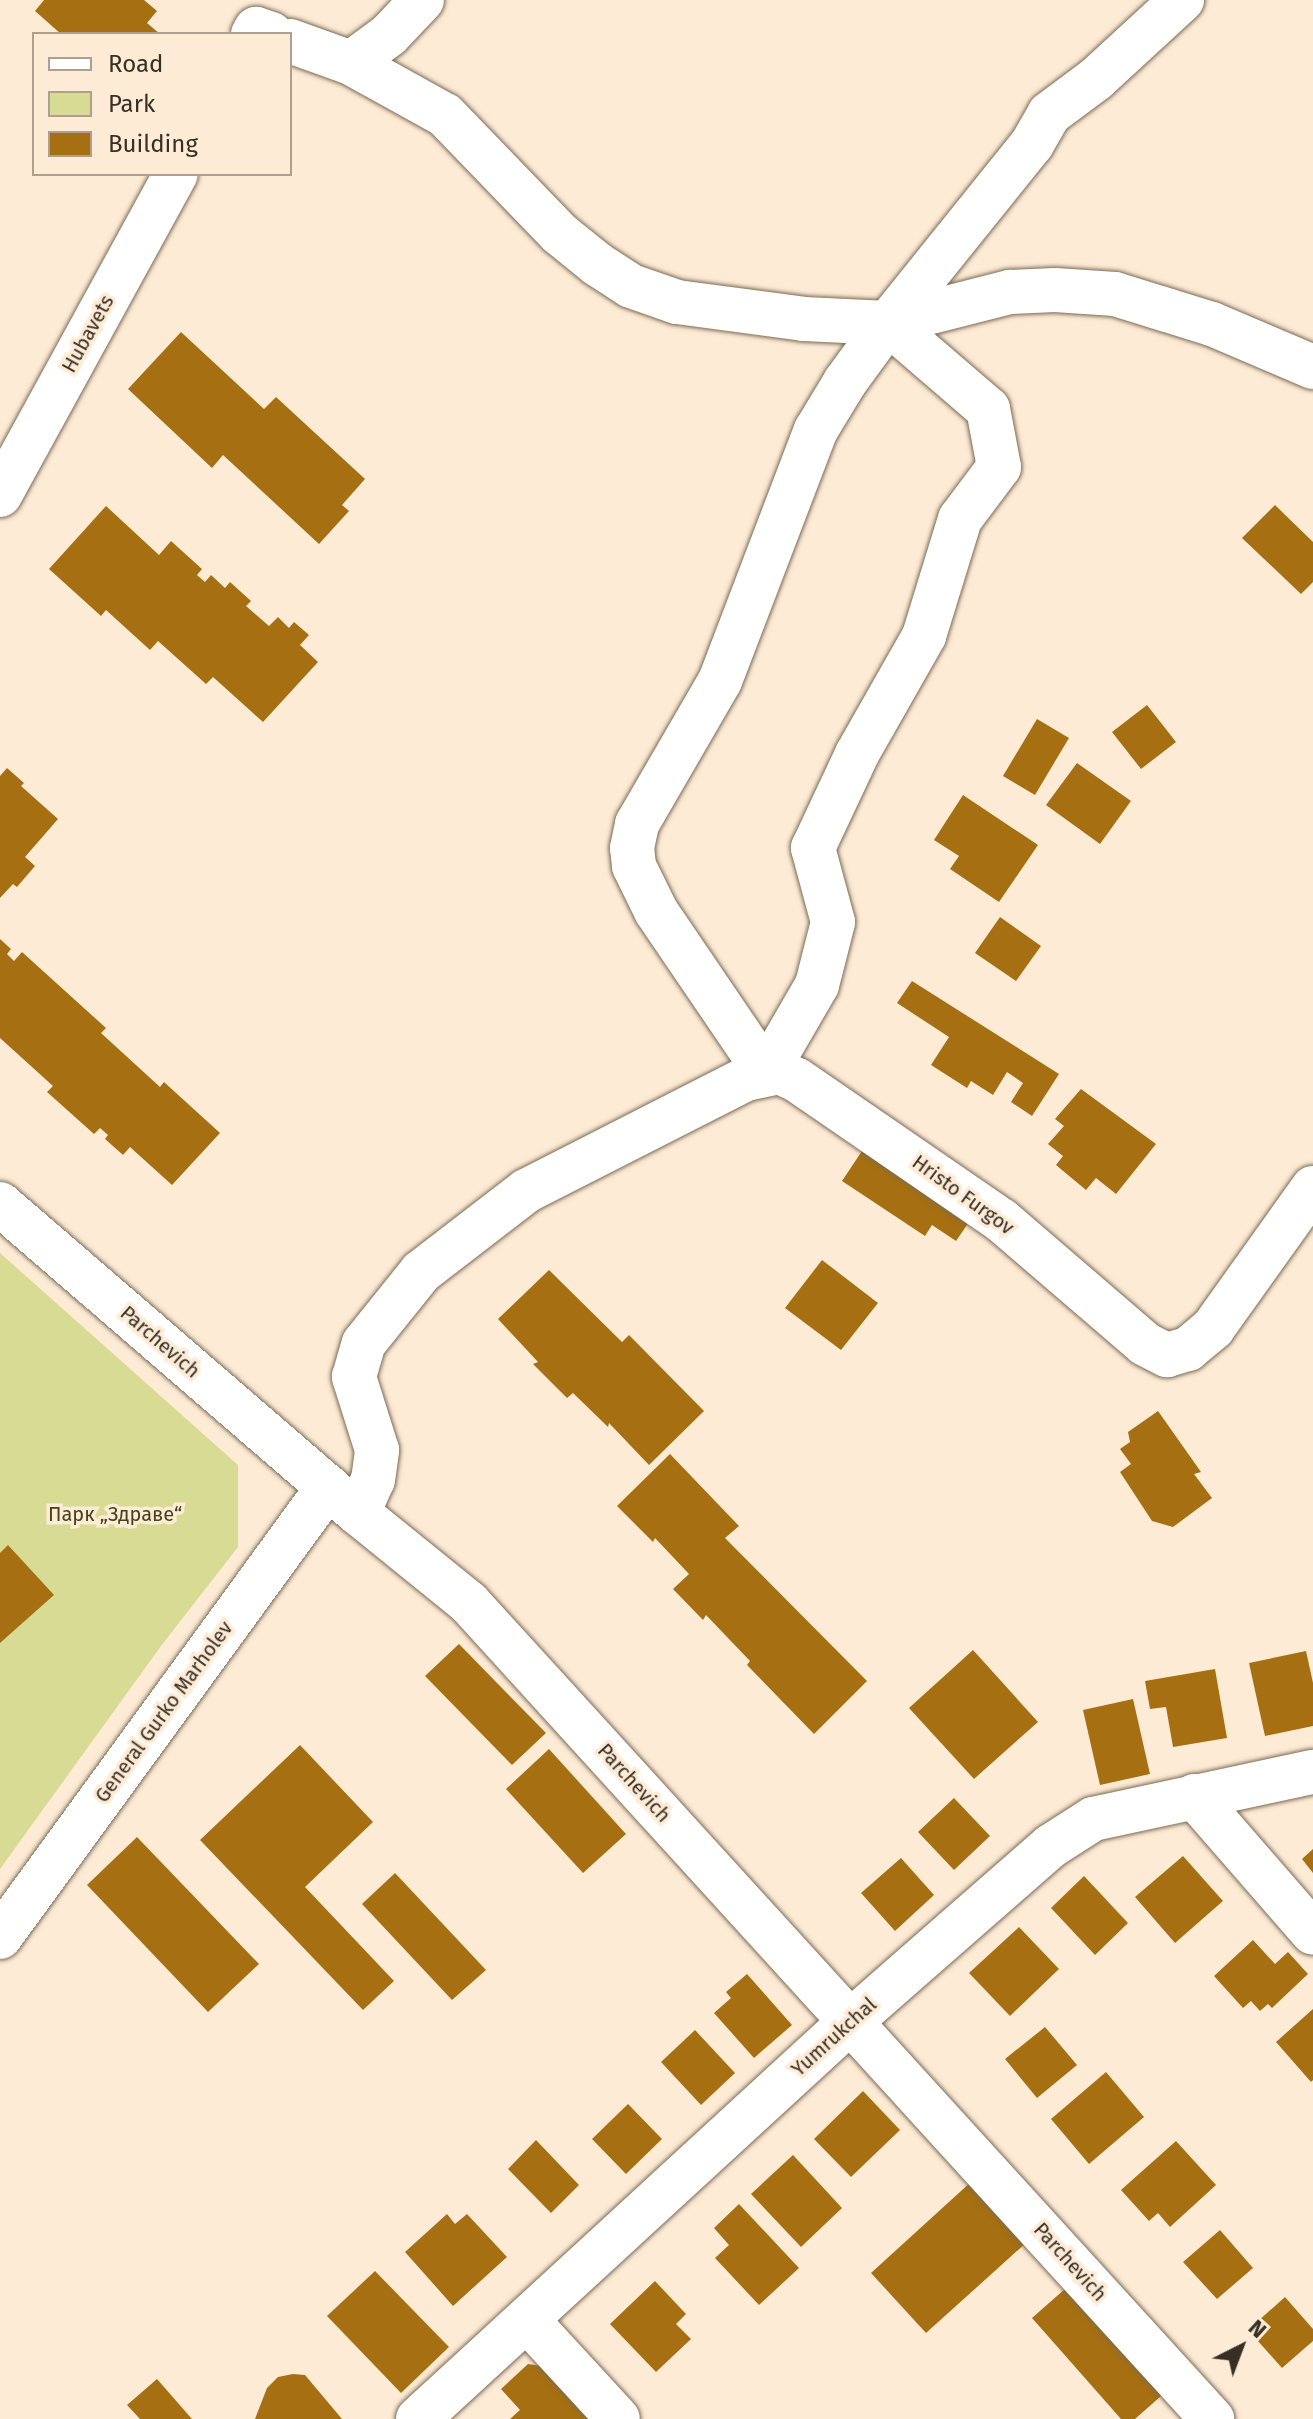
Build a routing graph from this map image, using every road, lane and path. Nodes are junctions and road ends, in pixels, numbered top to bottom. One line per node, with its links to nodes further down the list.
1 (422, 0): 4 (street)
2 (1182, 0): 6 (street)
3 (292, 42): 4 (street)
4 (351, 63): 6 (street)
5 (175, 176): 8 (street, Hubavets)
6 (888, 323): 7 (street); 9 (street); 9 (street)
7 (1313, 367)
8 (0, 495)
9 (766, 1073): 10 (street, Hristo Furgov); 12 (street, General Gurko Marholev)
10 (1313, 1188)
11 (0, 1204): 12 (street, Parchevich)
12 (343, 1500): 16 (street, General Gurko Marholev); 17 (street, Parchevich)
13 (1313, 1772): 14 (street, Yumrukchal)
14 (1194, 1796): 15 (street); 17 (street, Yumrukchal)
15 (1313, 1933)
16 (0, 1937)
17 (851, 2021): 18 (street, Yumrukchal); 21 (street, Parchevich)
18 (527, 2320): 19 (street, Yumrukchal); 20 (street)
19 (418, 2419)
20 (618, 2419)
21 (1212, 2419)

